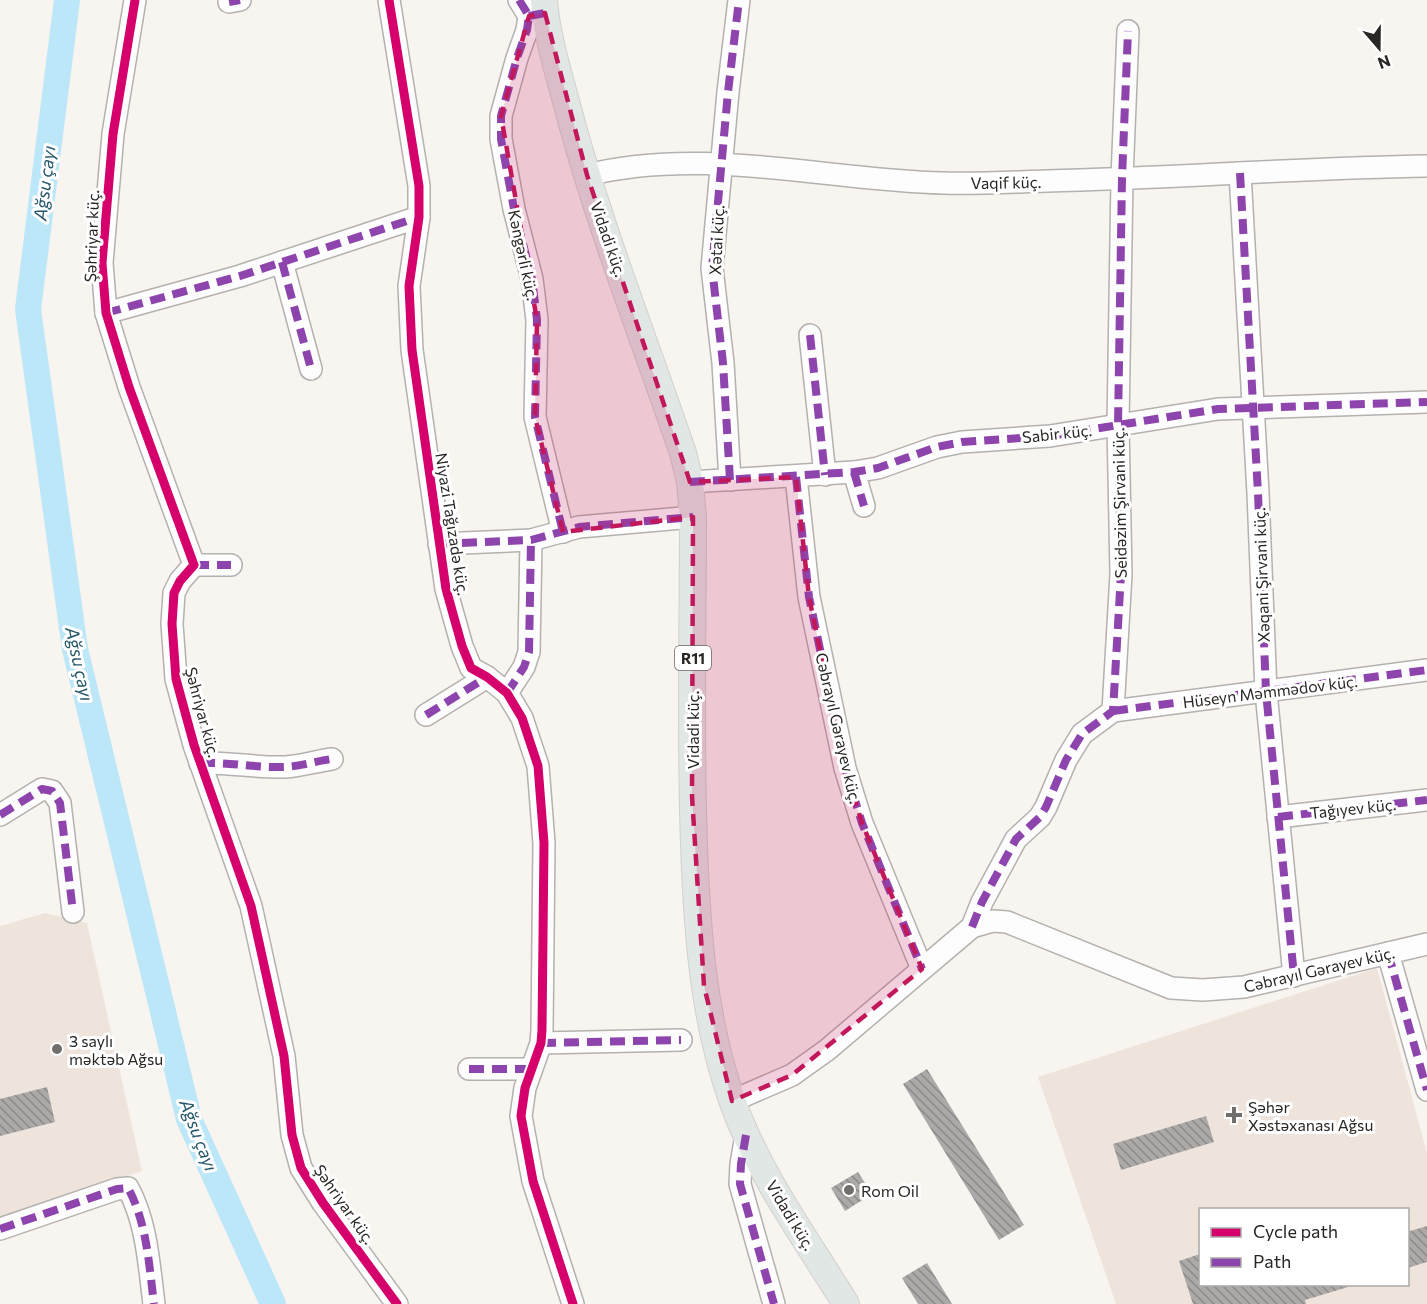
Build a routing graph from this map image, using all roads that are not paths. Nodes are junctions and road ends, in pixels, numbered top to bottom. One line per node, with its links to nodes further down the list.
1 (135, 0): 13 (street, Şəhriyar küç.)
2 (389, 0): 11 (street, Niyazi Tağızadə küç.)
3 (739, 0): 6 (street, Xətai küç.)
4 (534, 7): 9 (main road, Vidadi küç. / R11); 26 (street, Kəngərli küç.)
5 (1128, 32): 10 (street, Seidəzim Şirvani küç.)
6 (721, 164): 9 (street, Vaqif küç.); 10 (street, Vaqif küç.); 22 (street, Xətai küç.)
7 (1427, 166): 8 (street, Vaqif küç.)
8 (1240, 173): 10 (street, Vaqif küç.); 17 (street, Xəqani Şirvani küç.)
9 (586, 175): 23 (main road, Vidadi küç. / R11)
10 (1122, 178): 18 (street, Seidəzim Şirvani küç.)
11 (419, 218): 12 (street); 28 (street, Niyazi Tağızadə küç.)
12 (282, 262): 13 (street); 15 (street)
13 (106, 313): 29 (street, Şəhriyar küç.)
14 (810, 335): 20 (street)
15 (311, 369)
16 (1427, 402): 17 (street, Sabir küç.)
17 (1253, 407): 18 (street, Sabir küç.); 33 (street, Xəqani Şirvani küç.)
18 (1118, 425): 19 (street, Sabir küç.); 35 (street, Seidəzim Şirvani küç.)
19 (854, 472): 20 (street, Sabir küç.); 24 (street)
20 (825, 475): 21 (street, Sabir küç.)
21 (796, 477): 22 (street, Sabir küç.); 46 (street, Cəbrayıl Gərayev küç.)
22 (730, 480): 23 (street, Sabir küç.)
23 (690, 482): 25 (main road, Vidadi küç. / R11)
24 (864, 506)
25 (693, 517): 26 (street); 53 (main road, Vidadi küç. / R11)
26 (563, 532): 27 (street)
27 (531, 540): 28 (street); 34 (street)
28 (439, 544): 32 (street, Niyazi Tağızadə küç.)
29 (194, 565): 30 (street); 38 (street, Şəhriyar küç.)
30 (231, 565)
31 (1427, 670): 33 (street, Hüseyn Məmmədov küç.)
32 (487, 677): 34 (street, Niyazi Tağızadə küç.); 36 (street)
33 (1266, 692): 35 (street, Hüseyn Məmmədov küç.); 41 (street, Xəqani Şirvani küç.)
34 (507, 693): 49 (street, Niyazi Tağızadə küç.)
35 (1113, 711): 43 (street)
36 (426, 716)
37 (332, 759): 38 (street)
38 (200, 763): 57 (street, Şəhriyar küç.)
39 (1427, 800): 41 (street, Tağıyev küç.)
40 (0, 814): 42 (street)
41 (1278, 817): 47 (street, Xəqani Şirvani küç.)
42 (73, 912)
43 (972, 927): 46 (street); 47 (street, Cəbrayıl Gərayev küç.)
44 (1427, 944): 45 (street, Cəbrayıl Gərayev küç.)
45 (1388, 953): 47 (street, Cəbrayıl Gərayev küç.); 52 (street)
46 (922, 969): 53 (street)
47 (1294, 975)
48 (681, 1040): 49 (street)
49 (541, 1043): 51 (street, Niyazi Tağızadə küç.)
50 (470, 1069): 51 (street)
51 (531, 1069): 58 (street, Niyazi Tağızadə küç.)
52 (1427, 1090)
53 (732, 1101): 54 (main road, Vidadi küç. / R11)
54 (746, 1135): 59 (street); 60 (main road, Vidadi küç. / R11)
55 (0, 1228): 56 (street)
56 (154, 1304)
57 (397, 1304)
58 (573, 1304)
59 (774, 1304)
60 (846, 1304)

